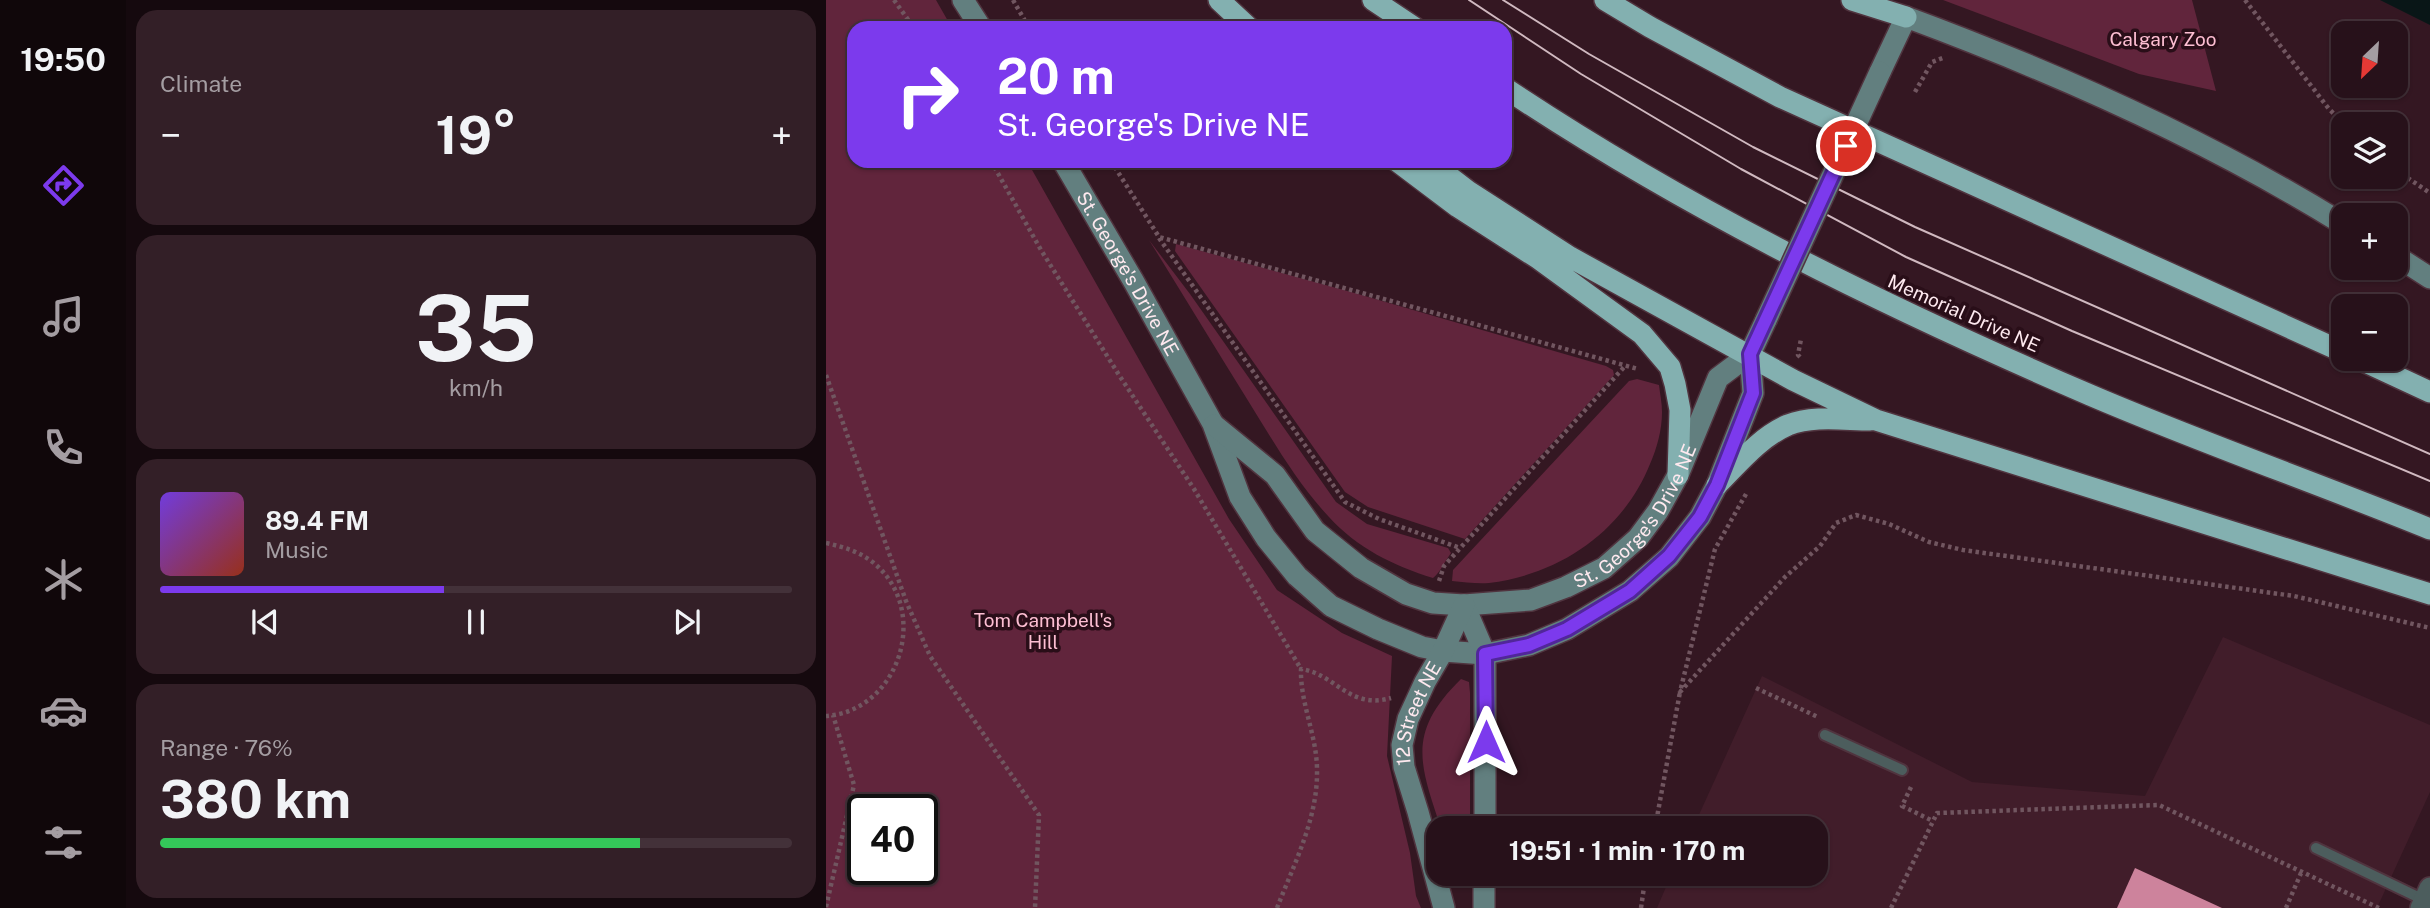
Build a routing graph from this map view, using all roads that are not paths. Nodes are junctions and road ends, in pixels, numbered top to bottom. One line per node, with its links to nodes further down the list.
1 (963, 0): 7 (street)
2 (1373, 0): 9 (highway)
3 (1605, 0): 17 (highway)
4 (1852, 0): 6 (highway)
5 (1224, 4): 8 (highway)
6 (1906, 18): 14 (street); 18 (street, St. George's Drive NE, bridge)
7 (976, 21)
8 (1244, 21)
9 (1404, 21)
10 (1512, 93): 25 (highway, Memorial Drive NE)
11 (1067, 168): 22 (street, St. George's Drive NE)
12 (1406, 168): 23 (highway)
13 (1438, 168): 18 (highway)
14 (2331, 216)
15 (2408, 264): 16 (street)
16 (2430, 278)
17 (2331, 347)
18 (1750, 354): 21 (highway); 23 (street, St. George's Drive NE); 24 (street, St. George's Drive NE)
19 (2385, 371): 20 (highway)
20 (2430, 392)
21 (1877, 420): 24 (highway); 26 (highway)
22 (1213, 424): 27 (street, St. George's Drive NE); 28 (street, St. George's Drive NE)
23 (1678, 475): 27 (street, St. George's Drive NE)
24 (1717, 485): 29 (street, St. George's Drive NE)
25 (2430, 529)
26 (2430, 594)
27 (1464, 605): 28 (street, 12 Street NE); 29 (street)
28 (1444, 651): 29 (street, St. George's Drive NE); 36 (street, 12 Street NE)
29 (1485, 654): 32 (street)
30 (1825, 735): 31 (lane)
31 (1902, 770)
32 (1485, 816)
33 (2316, 848): 35 (lane)
34 (1484, 886): 37 (street)
35 (2425, 899)
36 (1444, 908)
37 (1484, 908)

